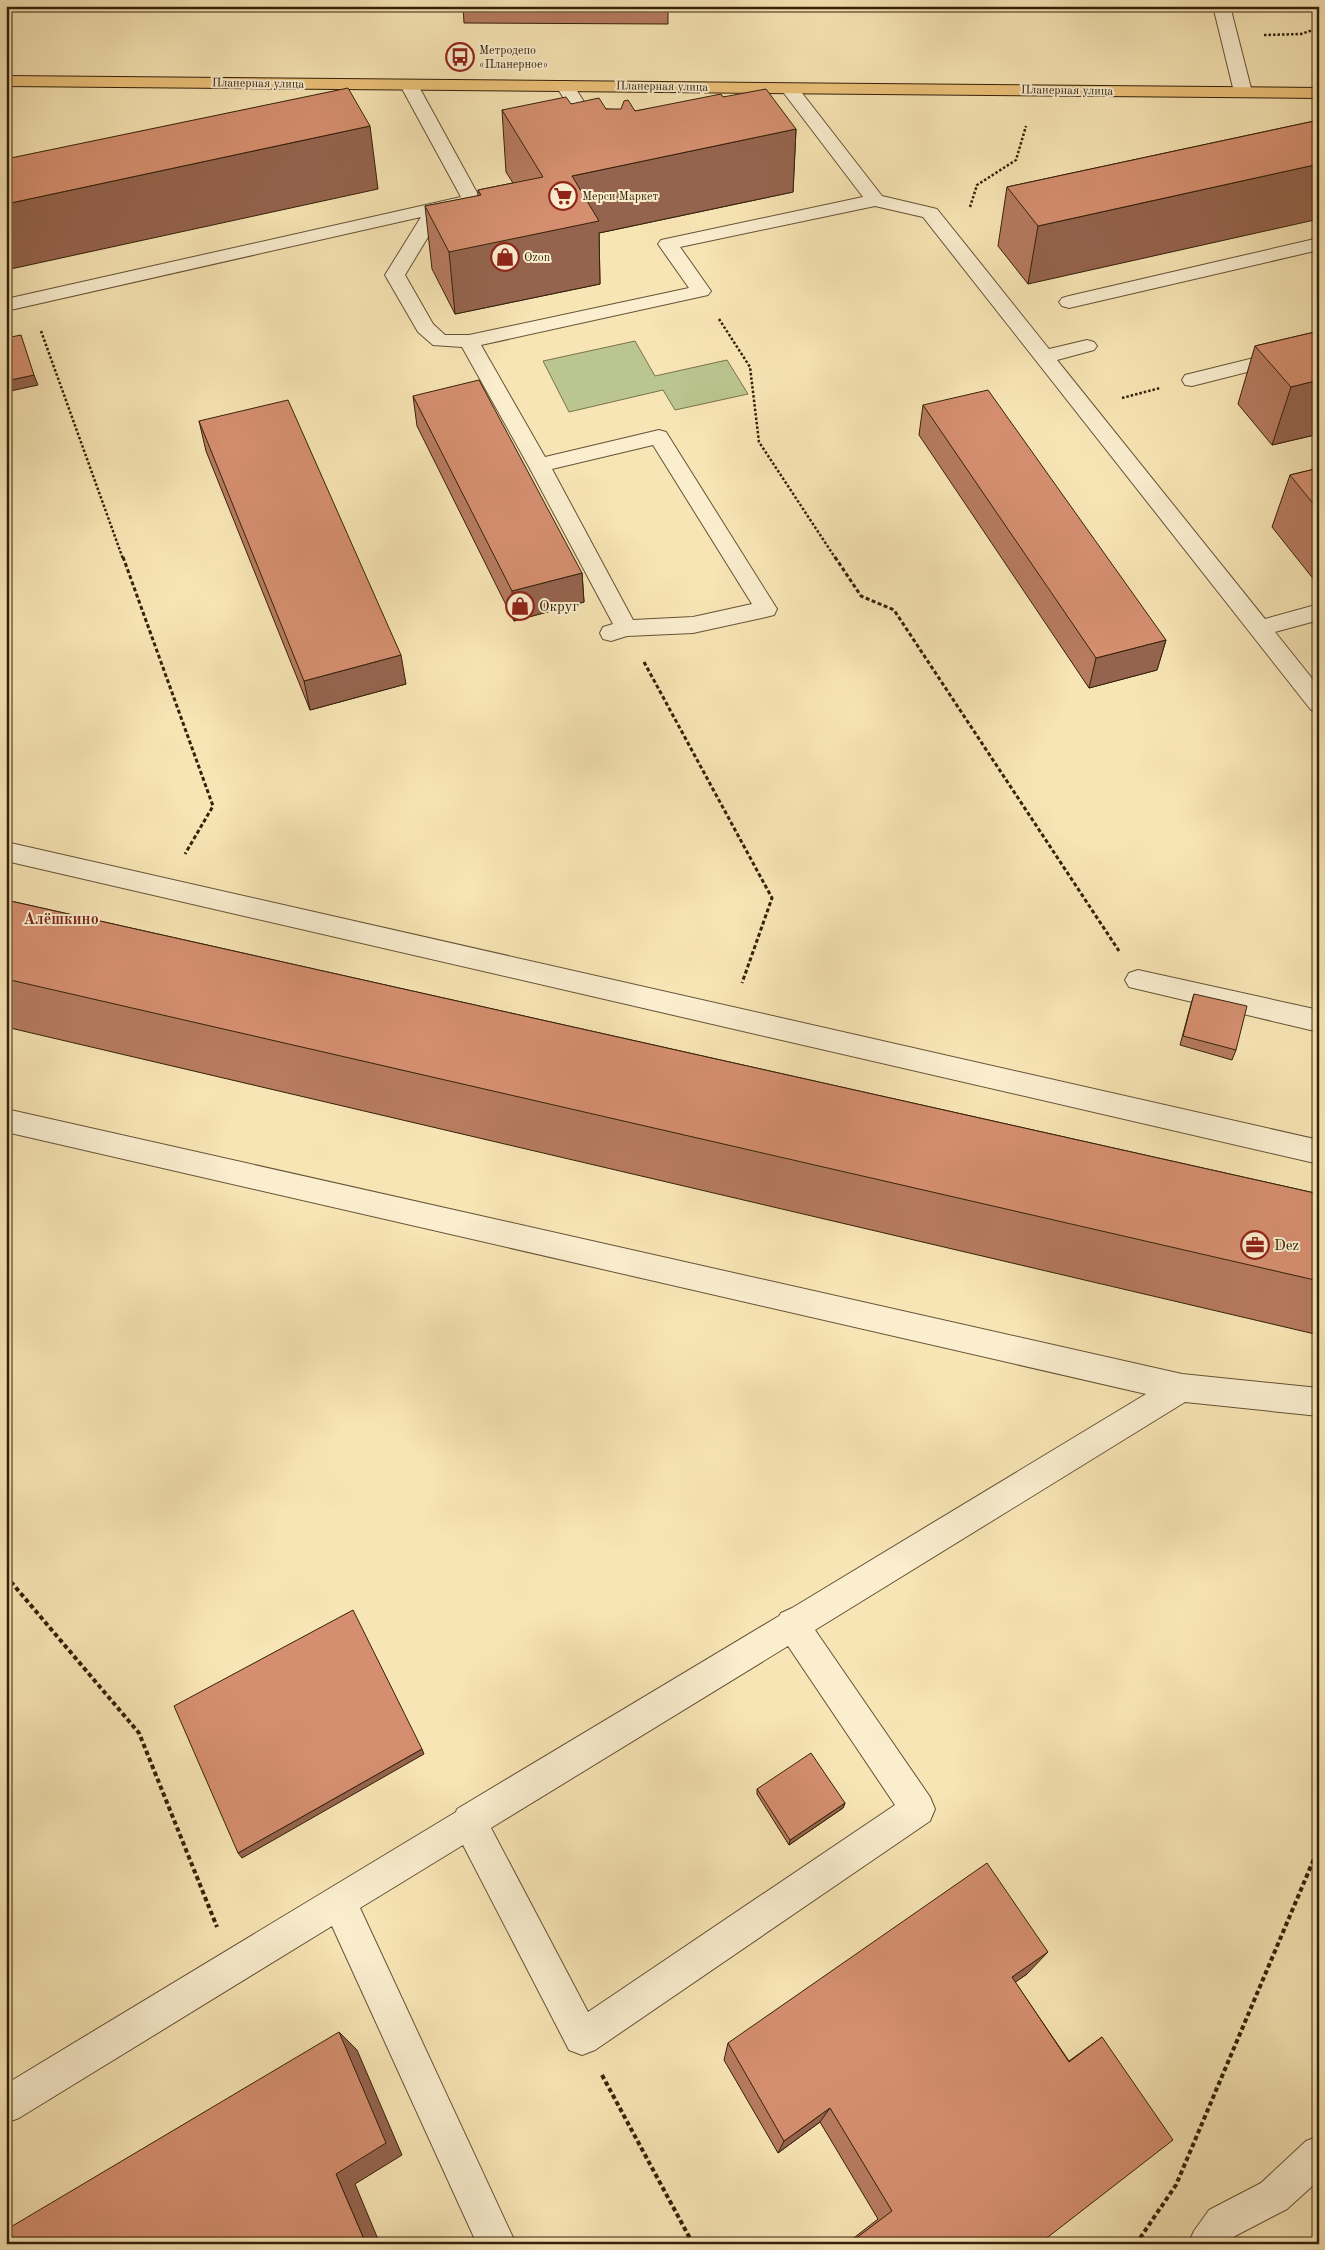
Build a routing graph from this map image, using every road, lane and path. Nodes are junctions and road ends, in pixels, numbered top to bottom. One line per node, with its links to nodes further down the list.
1 (1221, 6): 3 (lane)
2 (1319, 28): 3 (path)
3 (1229, 37): 8 (lane)
4 (6, 80): 5 (main road, Планерная улица)
5 (409, 85): 6 (main road, Планерная улица); 13 (lane)
6 (565, 86): 7 (main road, Планерная улица); 11 (lane)
7 (789, 88): 8 (main road, Планерная улица); 12 (lane)
8 (1243, 92): 9 (main road, Планерная улица)
9 (1319, 92)
10 (1026, 126): 15 (path)
11 (604, 147)
12 (875, 200): 15 (lane); 16 (lane)
13 (436, 208): 17 (lane); 20 (lane)
14 (1319, 244): 18 (lane)
15 (957, 247): 23 (lane)
16 (701, 291): 20 (lane); 33 (path)
17 (30, 300): 19 (lane); 32 (path)
18 (1069, 302)
19 (6, 305)
20 (469, 341): 26 (lane)
21 (1087, 346): 23 (lane)
22 (1319, 348): 24 (lane)
23 (1043, 357): 25 (lane)
24 (1192, 380): 25 (path)
25 (1083, 407): 28 (lane)
26 (539, 465): 29 (lane); 29 (lane)
27 (1319, 612): 28 (lane)
28 (1259, 629): 30 (lane)
29 (618, 630): 34 (path)
30 (1319, 704)
31 (6, 851): 32 (lane)
32 (165, 887): 34 (lane)
33 (1138, 980): 35 (lane)
34 (729, 1018): 37 (lane)
35 (1319, 1021)
36 (6, 1120): 38 (lane)
37 (1319, 1152)
38 (1182, 1388): 39 (lane); 41 (lane)
39 (1319, 1402)
40 (6, 1576): 45 (path)
41 (792, 1624): 42 (lane); 46 (lane)
42 (469, 1821): 44 (lane); 46 (lane)
43 (1319, 1847): 51 (path)
44 (338, 1901): 45 (lane); 49 (lane)
45 (233, 1966): 47 (lane)
46 (582, 2037): 50 (path)
47 (6, 2105)
48 (1319, 2154): 52 (lane)
49 (497, 2244)
50 (693, 2244)
51 (1136, 2244)
52 (1207, 2244)

